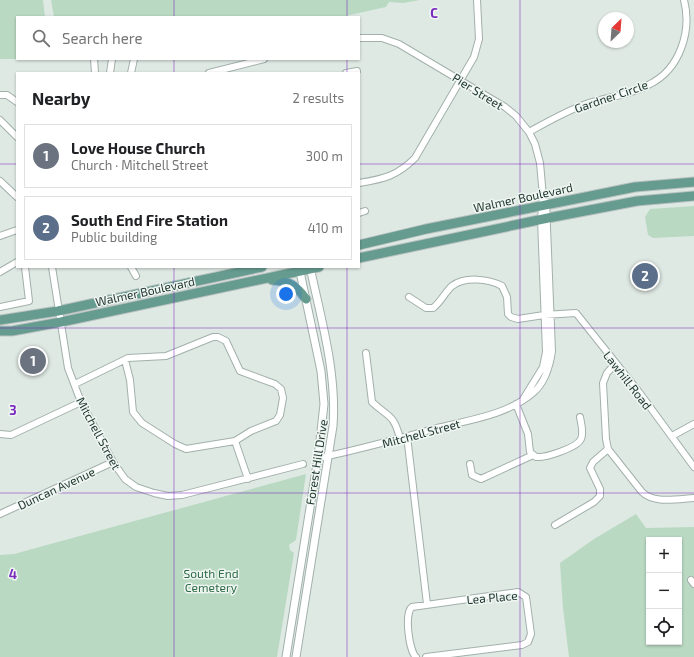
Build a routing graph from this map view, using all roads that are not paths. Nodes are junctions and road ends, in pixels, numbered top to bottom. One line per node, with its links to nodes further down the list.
1 (477, 0): 14 (street)
2 (684, 0): 18 (street, Gardner Circle)
3 (360, 38): 14 (street, Pier Street)
4 (94, 60): 9 (street)
5 (112, 60): 10 (street)
6 (134, 60): 11 (street)
7 (260, 60): 12 (street)
8 (357, 71): 13 (street)
9 (95, 72)
10 (110, 72)
11 (132, 72)
12 (213, 72)
13 (352, 72)
14 (462, 80): 18 (street, Pier Street); 22 (street)
15 (0, 95): 16 (street)
16 (16, 101)
17 (0, 120): 19 (street)
18 (528, 132): 25 (street, Pier Street)
19 (16, 136)
20 (0, 181): 23 (street)
21 (694, 182): 25 (main road, Walmer Boulevard)
22 (360, 183)
23 (16, 196)
24 (694, 196): 26 (main road, Walmer Boulevard)
25 (544, 202): 26 (street, Pier Street); 29 (main road, Walmer Boulevard)
26 (544, 218): 30 (main road, Walmer Boulevard); 45 (street); 46 (street, Mitchell Street)
27 (16, 230): 28 (street)
28 (0, 236)
29 (360, 245)
30 (360, 258)
31 (16, 263): 38 (street)
32 (25, 268): 43 (street)
33 (52, 268): 44 (street)
34 (132, 268): 39 (street)
35 (257, 268): 44 (main road, Walmer Boulevard)
36 (313, 268): 37 (main road, Walmer Boulevard); 64 (street, Forest Hill Drive)
37 (299, 269): 40 (main road, Walmer Boulevard); 42 (street, Forest Hill Drive)
38 (0, 272)
39 (136, 276)
40 (263, 279): 42 (main road); 48 (main road, Walmer Boulevard)
41 (409, 297): 45 (street)
42 (306, 299): 66 (street, Forest Hill Drive)
43 (0, 306)
44 (58, 311): 47 (main road, Walmer Boulevard); 48 (street)
45 (544, 315): 46 (street); 55 (street)
46 (552, 315): 52 (street, Lawhill Road); 55 (street, Mitchell Street)
47 (0, 320)
48 (61, 322): 49 (main road, Walmer Boulevard); 53 (street, Mitchell Street)
49 (0, 331)
50 (366, 353): 61 (street)
51 (125, 360): 53 (street); 62 (street); 62 (street)
52 (615, 364): 60 (street, Lawhill Road); 63 (street)
53 (75, 384): 54 (street, Mitchell Street)
54 (81, 402): 58 (street); 67 (street, Mitchell Street)
55 (519, 402): 59 (street, Mitchell Street); 65 (street)
56 (580, 417): 65 (street)
57 (694, 424): 60 (street)
58 (0, 434)
59 (407, 436): 61 (street, Mitchell Street); 75 (street)
60 (672, 436): 70 (street, Lawhill Road)
61 (400, 438): 64 (street, Mitchell Street)
62 (235, 441): 71 (street)
63 (608, 449): 72 (street); 74 (street)
64 (329, 456): 66 (street, Mitchell Street); 77 (street, Forest Hill Drive)
65 (533, 456): 69 (street)
66 (318, 458): 76 (street, Forest Hill Drive)
67 (113, 462): 71 (street, Mitchell Street); 73 (street, Duncan Avenue)
68 (303, 464): 71 (street, Mitchell Street)
69 (470, 464)
70 (694, 467)
71 (248, 479)
72 (694, 498)
73 (0, 514)
74 (555, 525)
75 (427, 604): 78 (street, Lea Place); 79 (street, Lea Place)
76 (286, 657)
77 (296, 657)
78 (416, 657)
79 (426, 657)

